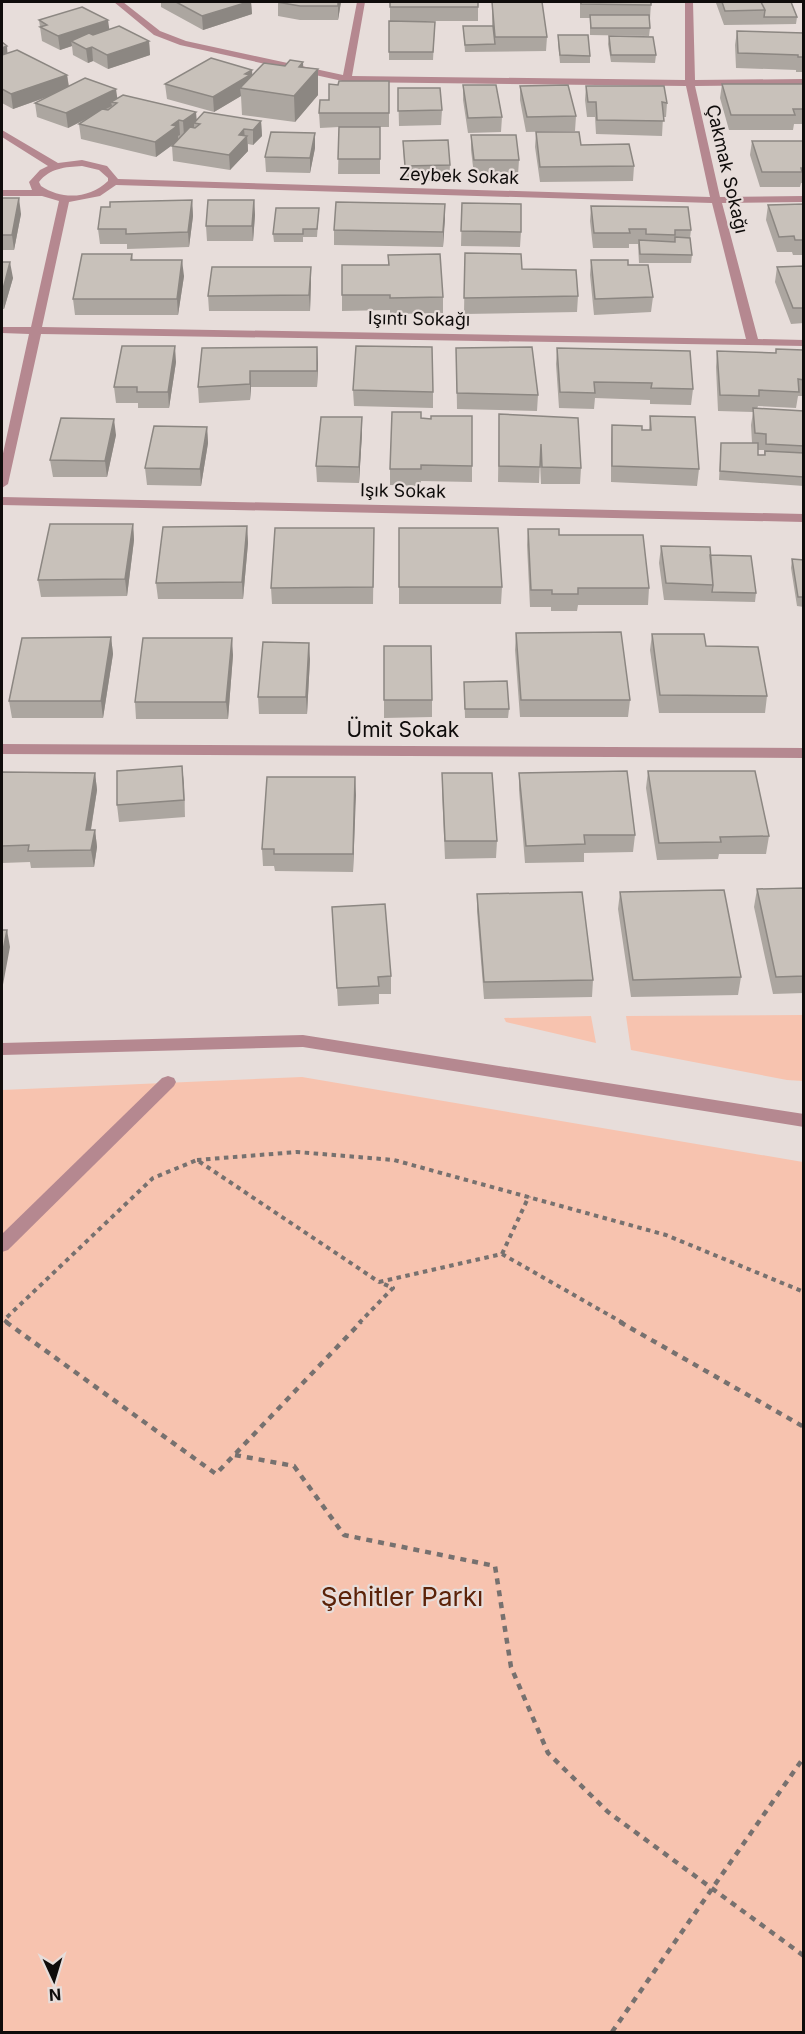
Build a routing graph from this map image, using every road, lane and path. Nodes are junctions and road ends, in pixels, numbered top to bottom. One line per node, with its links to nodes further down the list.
1 (118, 2): 4 (street)
2 (361, 2): 4 (street)
3 (689, 2): 6 (street, Çakmak Sokağı)
4 (347, 79): 6 (street)
5 (804, 82): 6 (street)
6 (690, 83): 14 (street, Çakmak Sokağı)
7 (2, 134): 8 (street)
8 (56, 166): 9 (street); 11 (street)
9 (113, 182): 12 (street); 14 (street, Zeybek Sokak)
10 (2, 193): 11 (street)
11 (42, 193): 12 (street)
12 (66, 198): 16 (street)
13 (804, 199): 14 (street, Zeybek Sokak)
14 (716, 200): 17 (street, Çakmak Sokağı)
15 (2, 330): 16 (street, Işıntı Sokağı)
16 (35, 331): 17 (street, Işıntı Sokağı); 19 (street)
17 (753, 342): 18 (street, Işıntı Sokağı)
18 (804, 343)
19 (2, 484)
20 (2, 501): 21 (street, Işık Sokak)
21 (804, 518)
22 (2, 749): 23 (street, Ümit Sokak)
23 (804, 753)
24 (2, 1049): 26 (street)
25 (168, 1082): 29 (street)
26 (804, 1121)
27 (197, 1160): 28 (path); 31 (path); 34 (path)
28 (529, 1196): 30 (path); 32 (path)
29 (2, 1245)
30 (502, 1254): 31 (path); 33 (path)
31 (379, 1282): 34 (path)
32 (804, 1292)
33 (804, 1427)
34 (234, 1455): 36 (path)
35 (804, 1757): 36 (path)
36 (712, 1889): 37 (path); 38 (path)
37 (804, 1956)
38 (612, 2032)

